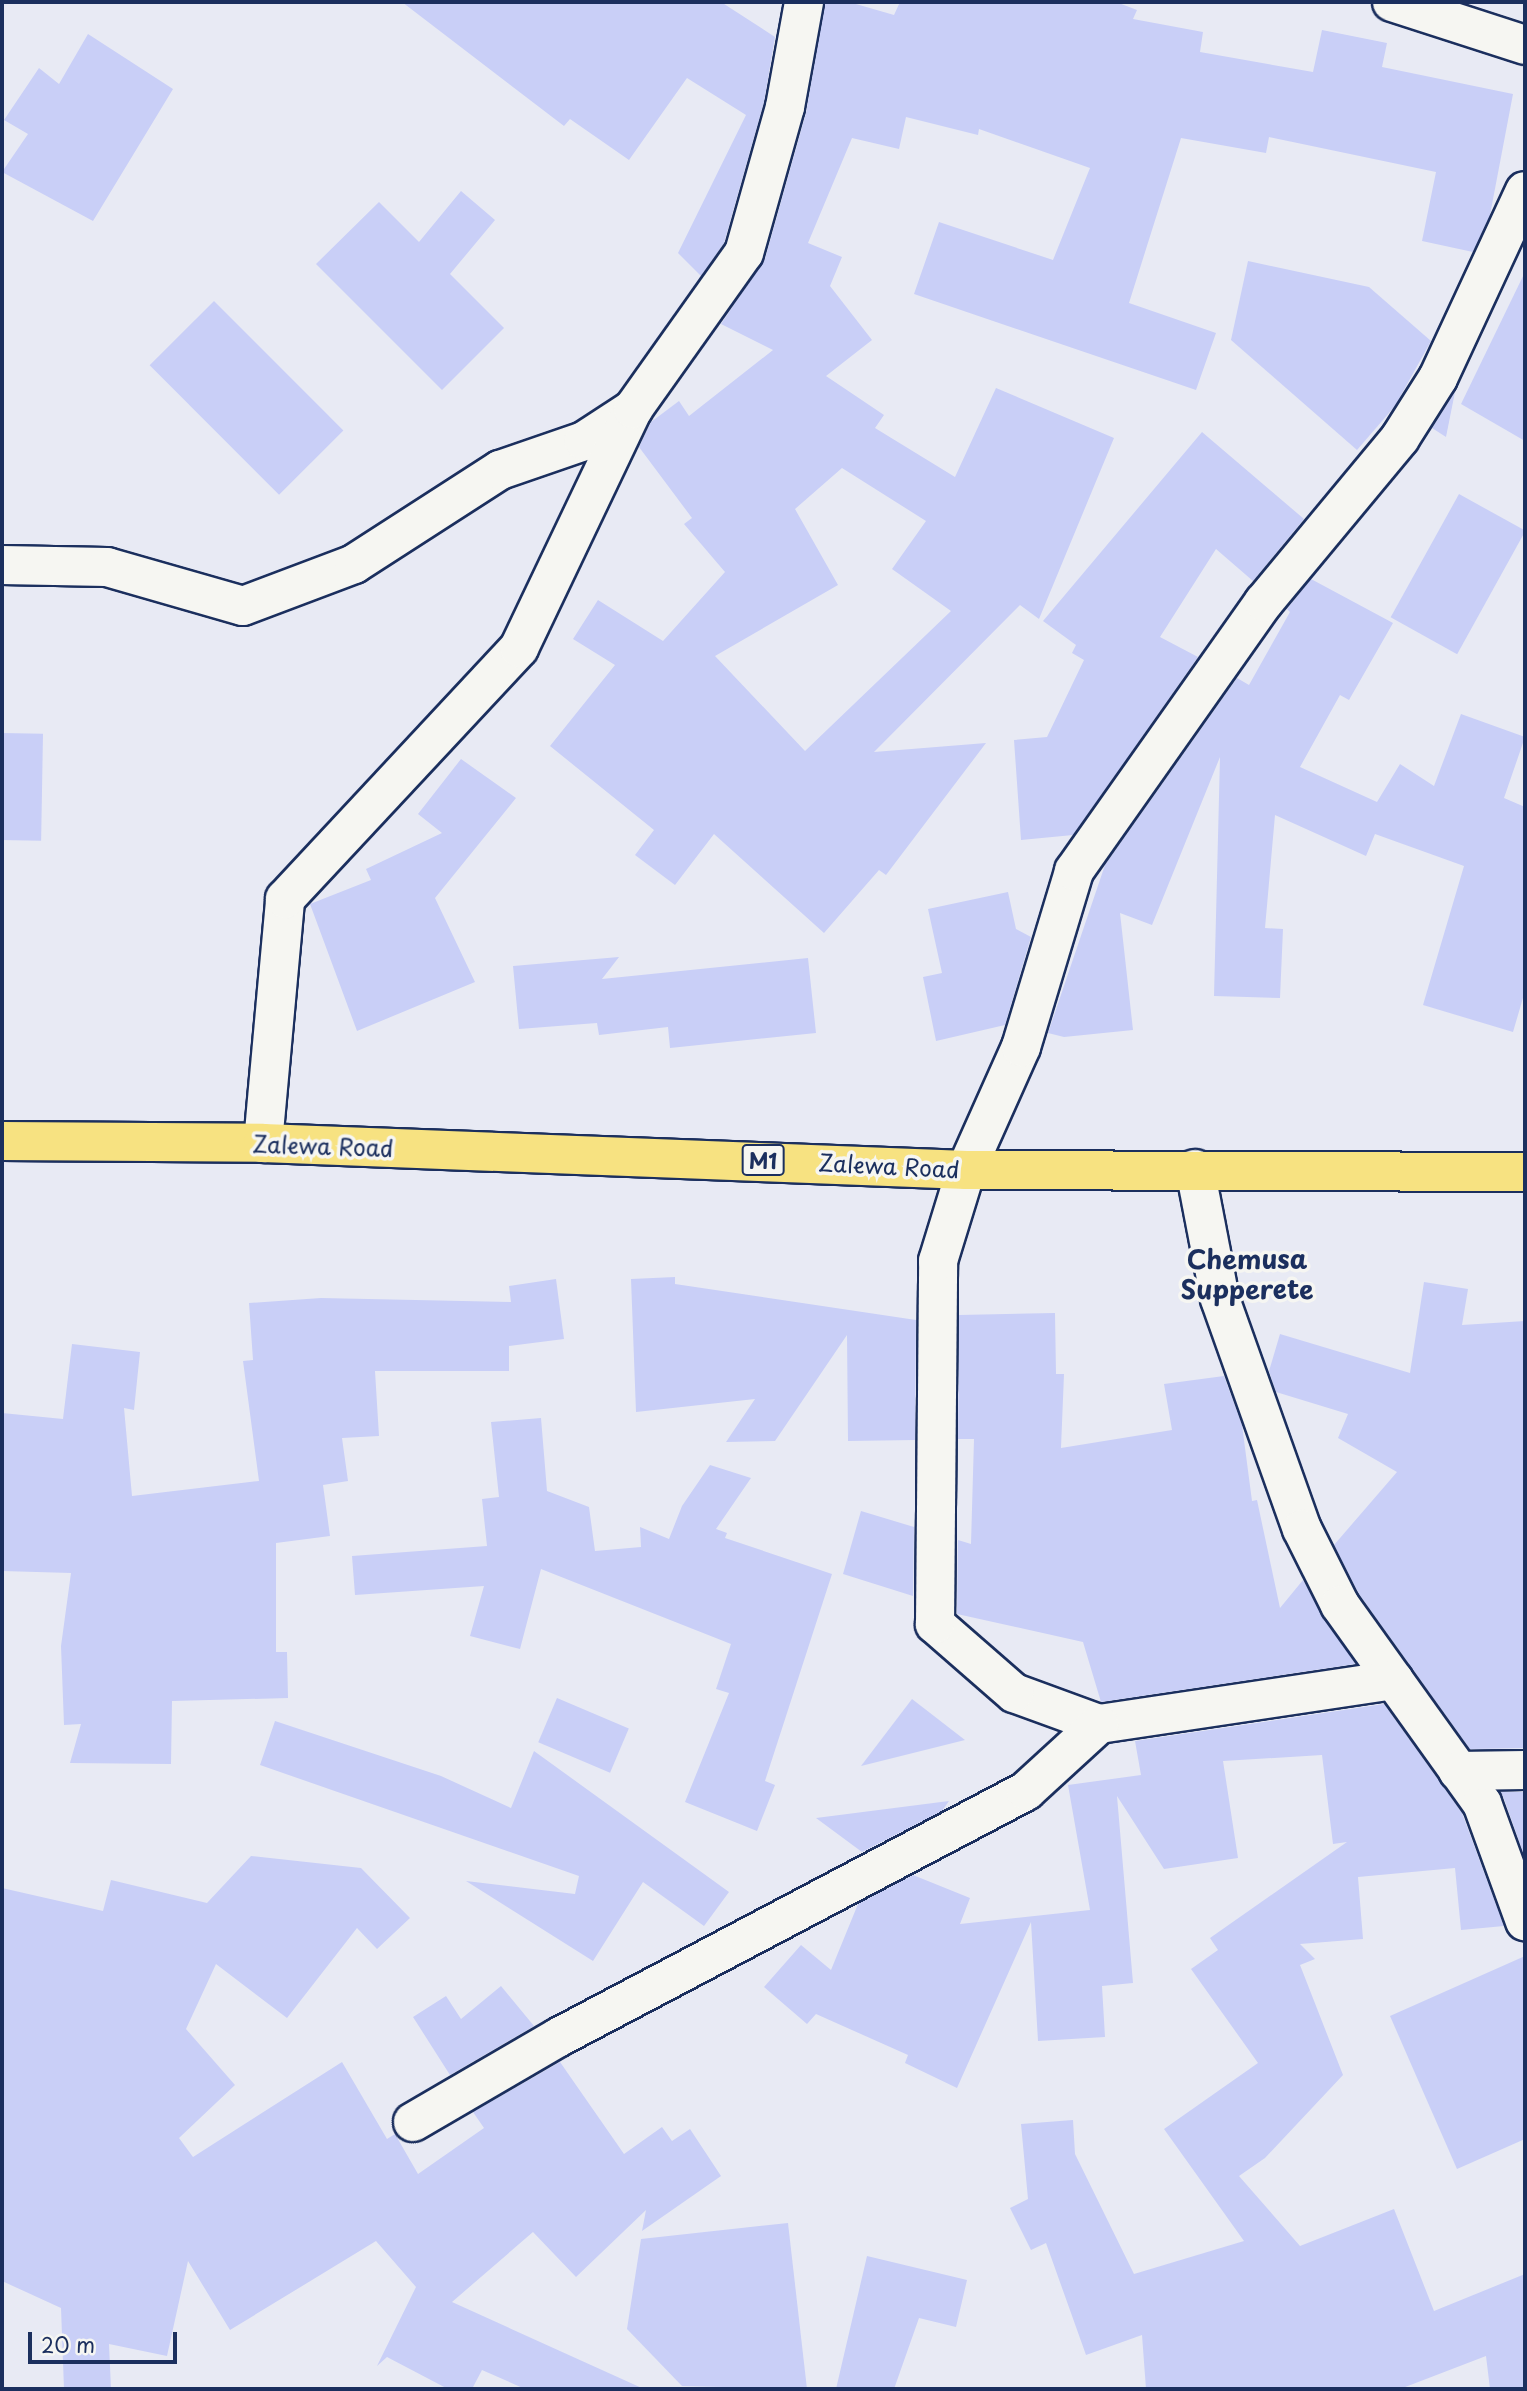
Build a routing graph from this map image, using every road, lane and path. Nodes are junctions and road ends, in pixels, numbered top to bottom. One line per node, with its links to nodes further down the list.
1 (804, 2): 5 (street)
2 (1392, 2): 3 (street)
3 (1525, 45)
4 (1525, 191): 10 (street)
5 (633, 409): 6 (street); 8 (street)
6 (2, 565)
7 (2, 1141): 8 (highway, Zalewa Road / M1)
8 (263, 1143): 10 (highway, Zalewa Road / M1)
9 (1195, 1169): 10 (highway, Zalewa Road / M1); 11 (highway, Zalewa Road / M1); 12 (street)
10 (965, 1170): 13 (street)
11 (1525, 1172)
12 (1394, 1680): 13 (street); 15 (street)
13 (1099, 1724): 17 (street)
14 (1525, 1770): 15 (street)
15 (1458, 1771): 16 (street)
16 (1525, 1921)
17 (413, 2122)

